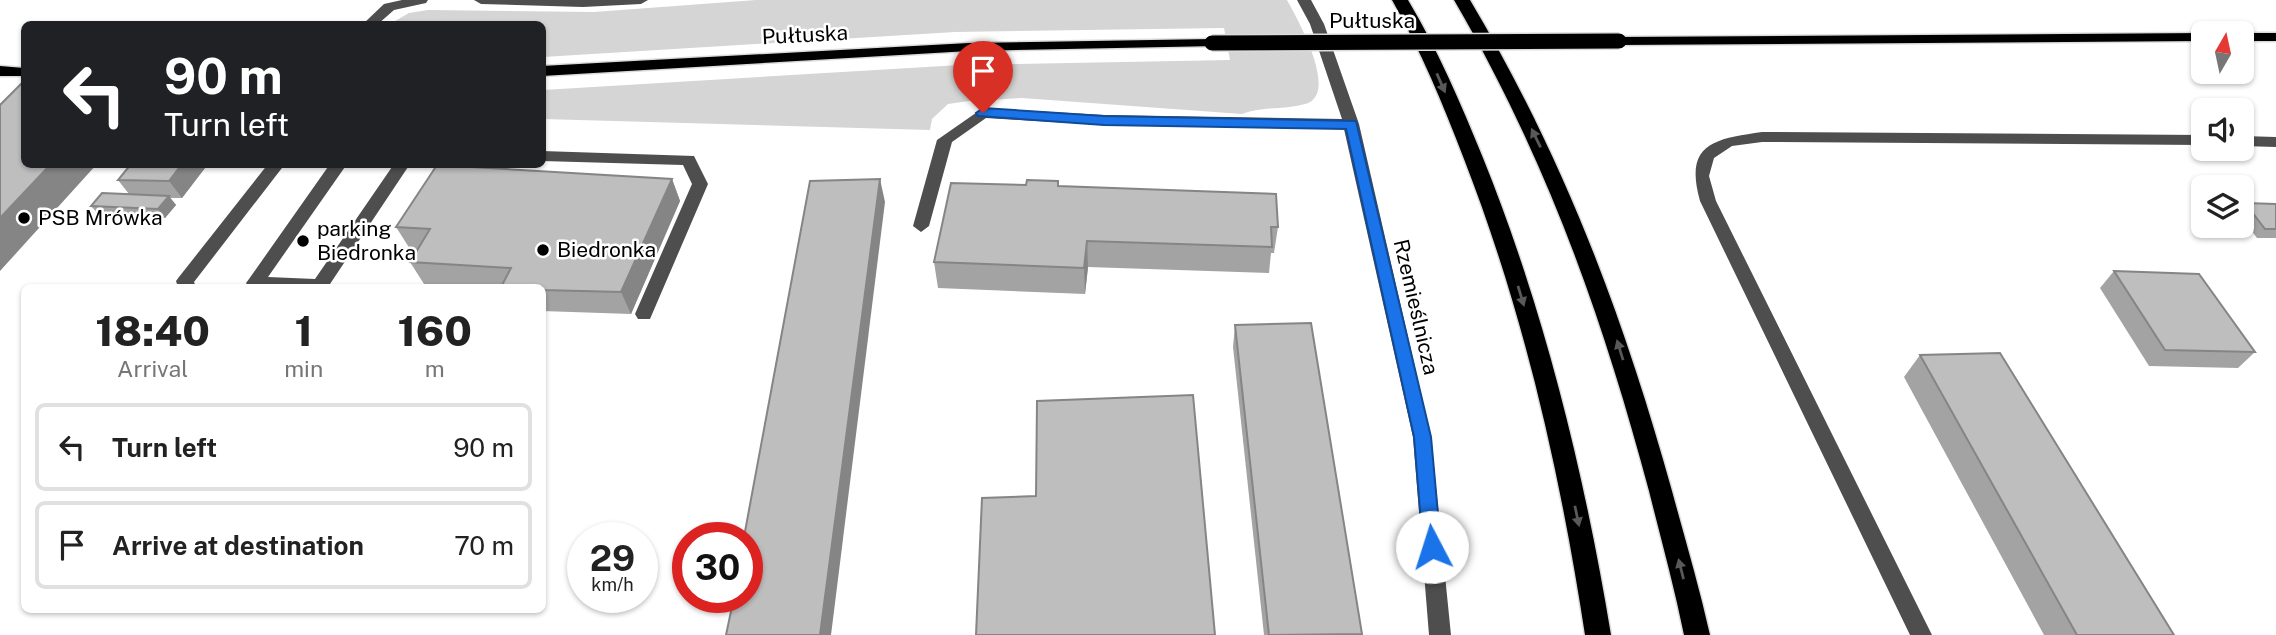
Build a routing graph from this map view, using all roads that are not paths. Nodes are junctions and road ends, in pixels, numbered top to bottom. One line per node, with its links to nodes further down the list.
1 (421, 0): 7 (street)
2 (481, 0): 3 (street)
3 (641, 0)
4 (1304, 0): 14 (street, Rzemieślnicza)
5 (1400, 0): 28 (highway, one-way to 28)
6 (1462, 0): 29 (highway, one-way to 6)
7 (373, 21)
8 (2191, 37): 12 (main road, Pułtuska, bridge)
9 (2254, 37): 10 (main road)
10 (2276, 37)
11 (0, 71): 13 (main road)
12 (546, 71)
13 (21, 72)
14 (1352, 124): 22 (street); 27 (street, Rzemieślnicza)
15 (2191, 141): 30 (street)
16 (2254, 141): 17 (street)
17 (2276, 142)
18 (546, 156): 26 (street)
19 (274, 168): 23 (street)
20 (336, 168): 24 (street)
21 (399, 168): 25 (street)
22 (921, 226)
23 (186, 284)
24 (251, 284)
25 (321, 284)
26 (644, 314)
27 (1440, 635)
28 (1598, 635)
29 (1697, 635)
30 (1921, 635)

